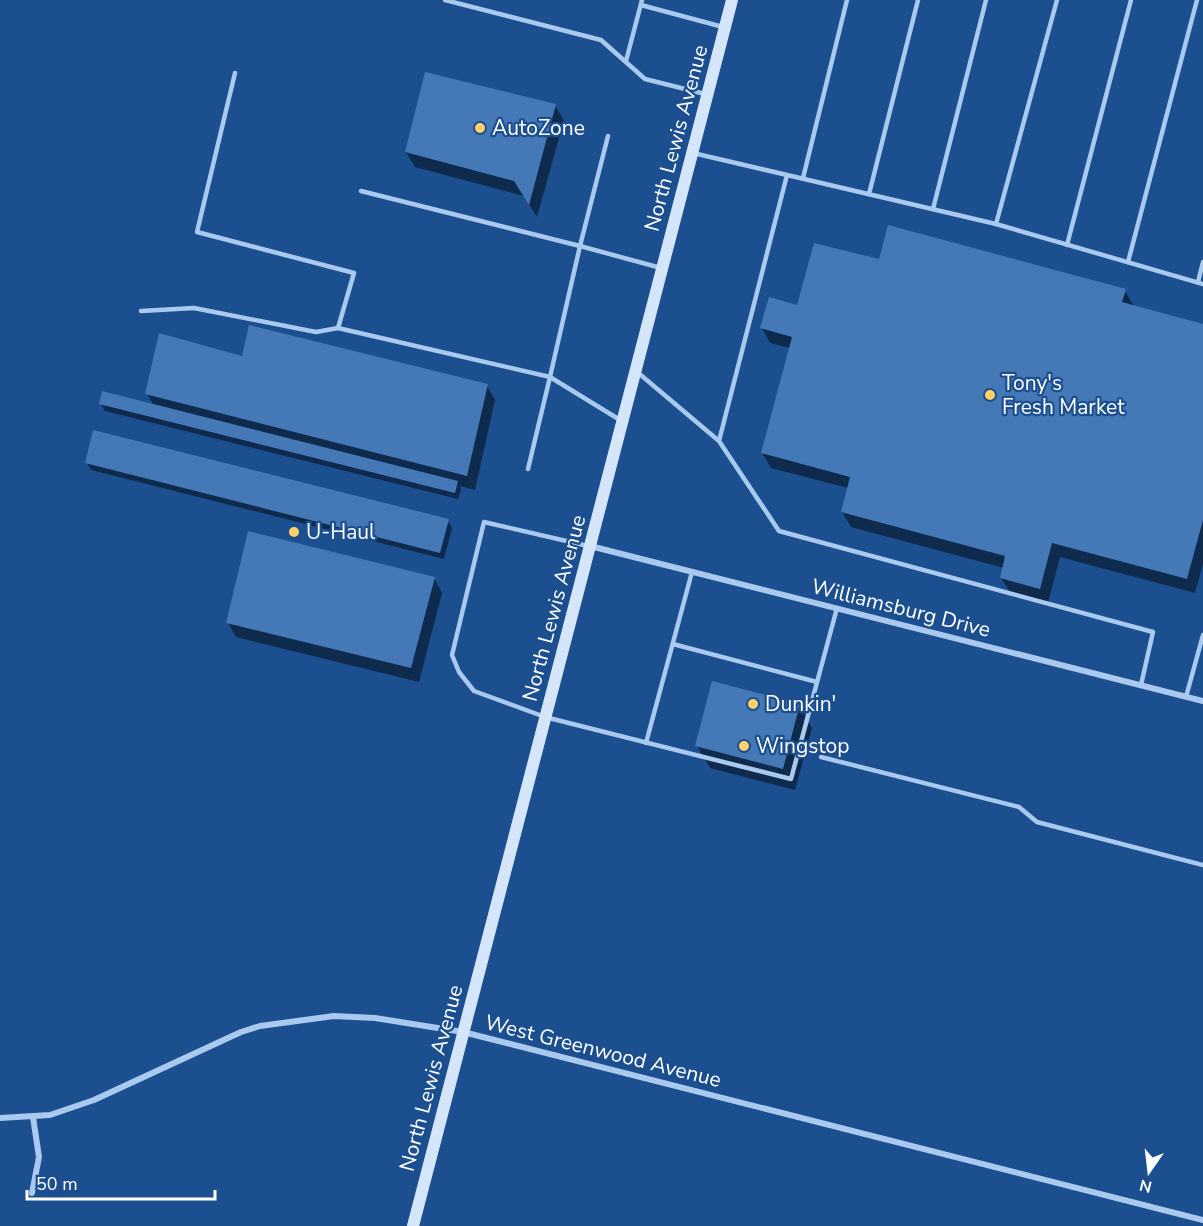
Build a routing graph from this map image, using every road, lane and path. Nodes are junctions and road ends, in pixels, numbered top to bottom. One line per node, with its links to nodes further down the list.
1 (445, 0): 11 (lane)
2 (732, 0): 10 (main road, North Lewis Avenue)
3 (847, 0): 17 (lane)
4 (918, 0): 19 (lane)
5 (986, 0): 20 (lane)
6 (1057, 0): 21 (lane)
7 (1131, 0): 22 (lane)
8 (1197, 0): 24 (lane)
9 (641, 3): 10 (lane); 11 (lane)
10 (725, 28): 13 (main road, North Lewis Avenue)
11 (626, 62): 13 (lane)
12 (235, 73): 29 (lane)
13 (708, 95): 15 (main road, North Lewis Avenue)
14 (608, 136): 23 (lane)
15 (693, 153): 16 (lane); 26 (main road, North Lewis Avenue)
16 (787, 175): 17 (lane); 33 (lane)
17 (803, 178): 19 (lane)
18 (361, 191): 23 (lane)
19 (869, 194): 20 (lane)
20 (933, 209): 21 (lane)
21 (996, 224): 22 (lane)
22 (1067, 245): 24 (lane)
23 (580, 246): 26 (lane); 31 (lane)
24 (1128, 262): 27 (lane)
25 (1203, 262): 27 (lane)
26 (662, 268): 30 (main road, North Lewis Avenue)
27 (1200, 283)
28 (141, 311): 29 (lane)
29 (338, 328): 31 (lane)
30 (636, 371): 32 (main road, North Lewis Avenue); 33 (lane)
31 (550, 377): 32 (lane); 34 (lane)
32 (623, 422): 35 (main road, North Lewis Avenue)
33 (719, 441): 41 (lane)
34 (528, 470)
35 (590, 546): 36 (street, Williamsburg Drive); 44 (main road, North Lewis Avenue); 44 (lane)
36 (692, 572): 37 (street, Williamsburg Drive); 39 (lane)
37 (837, 608): 40 (lane); 41 (street, Williamsburg Drive)
38 (1203, 635): 42 (lane)
39 (673, 644): 40 (lane); 45 (lane)
40 (817, 682): 45 (lane)
41 (1141, 685): 42 (street, Williamsburg Drive)
42 (1186, 697): 43 (street, Williamsburg Drive)
43 (1203, 701)
44 (545, 717): 45 (lane); 48 (main road, North Lewis Avenue)
45 (646, 742)
46 (821, 757): 47 (lane)
47 (1203, 865)
48 (463, 1032): 49 (street, West Greenwood Avenue); 52 (street, West Greenwood Avenue); 53 (main road, North Lewis Avenue)
49 (33, 1117): 50 (street, West Greenwood Avenue); 51 (street)
50 (0, 1118)
51 (32, 1193)
52 (1203, 1220)
53 (413, 1226)

